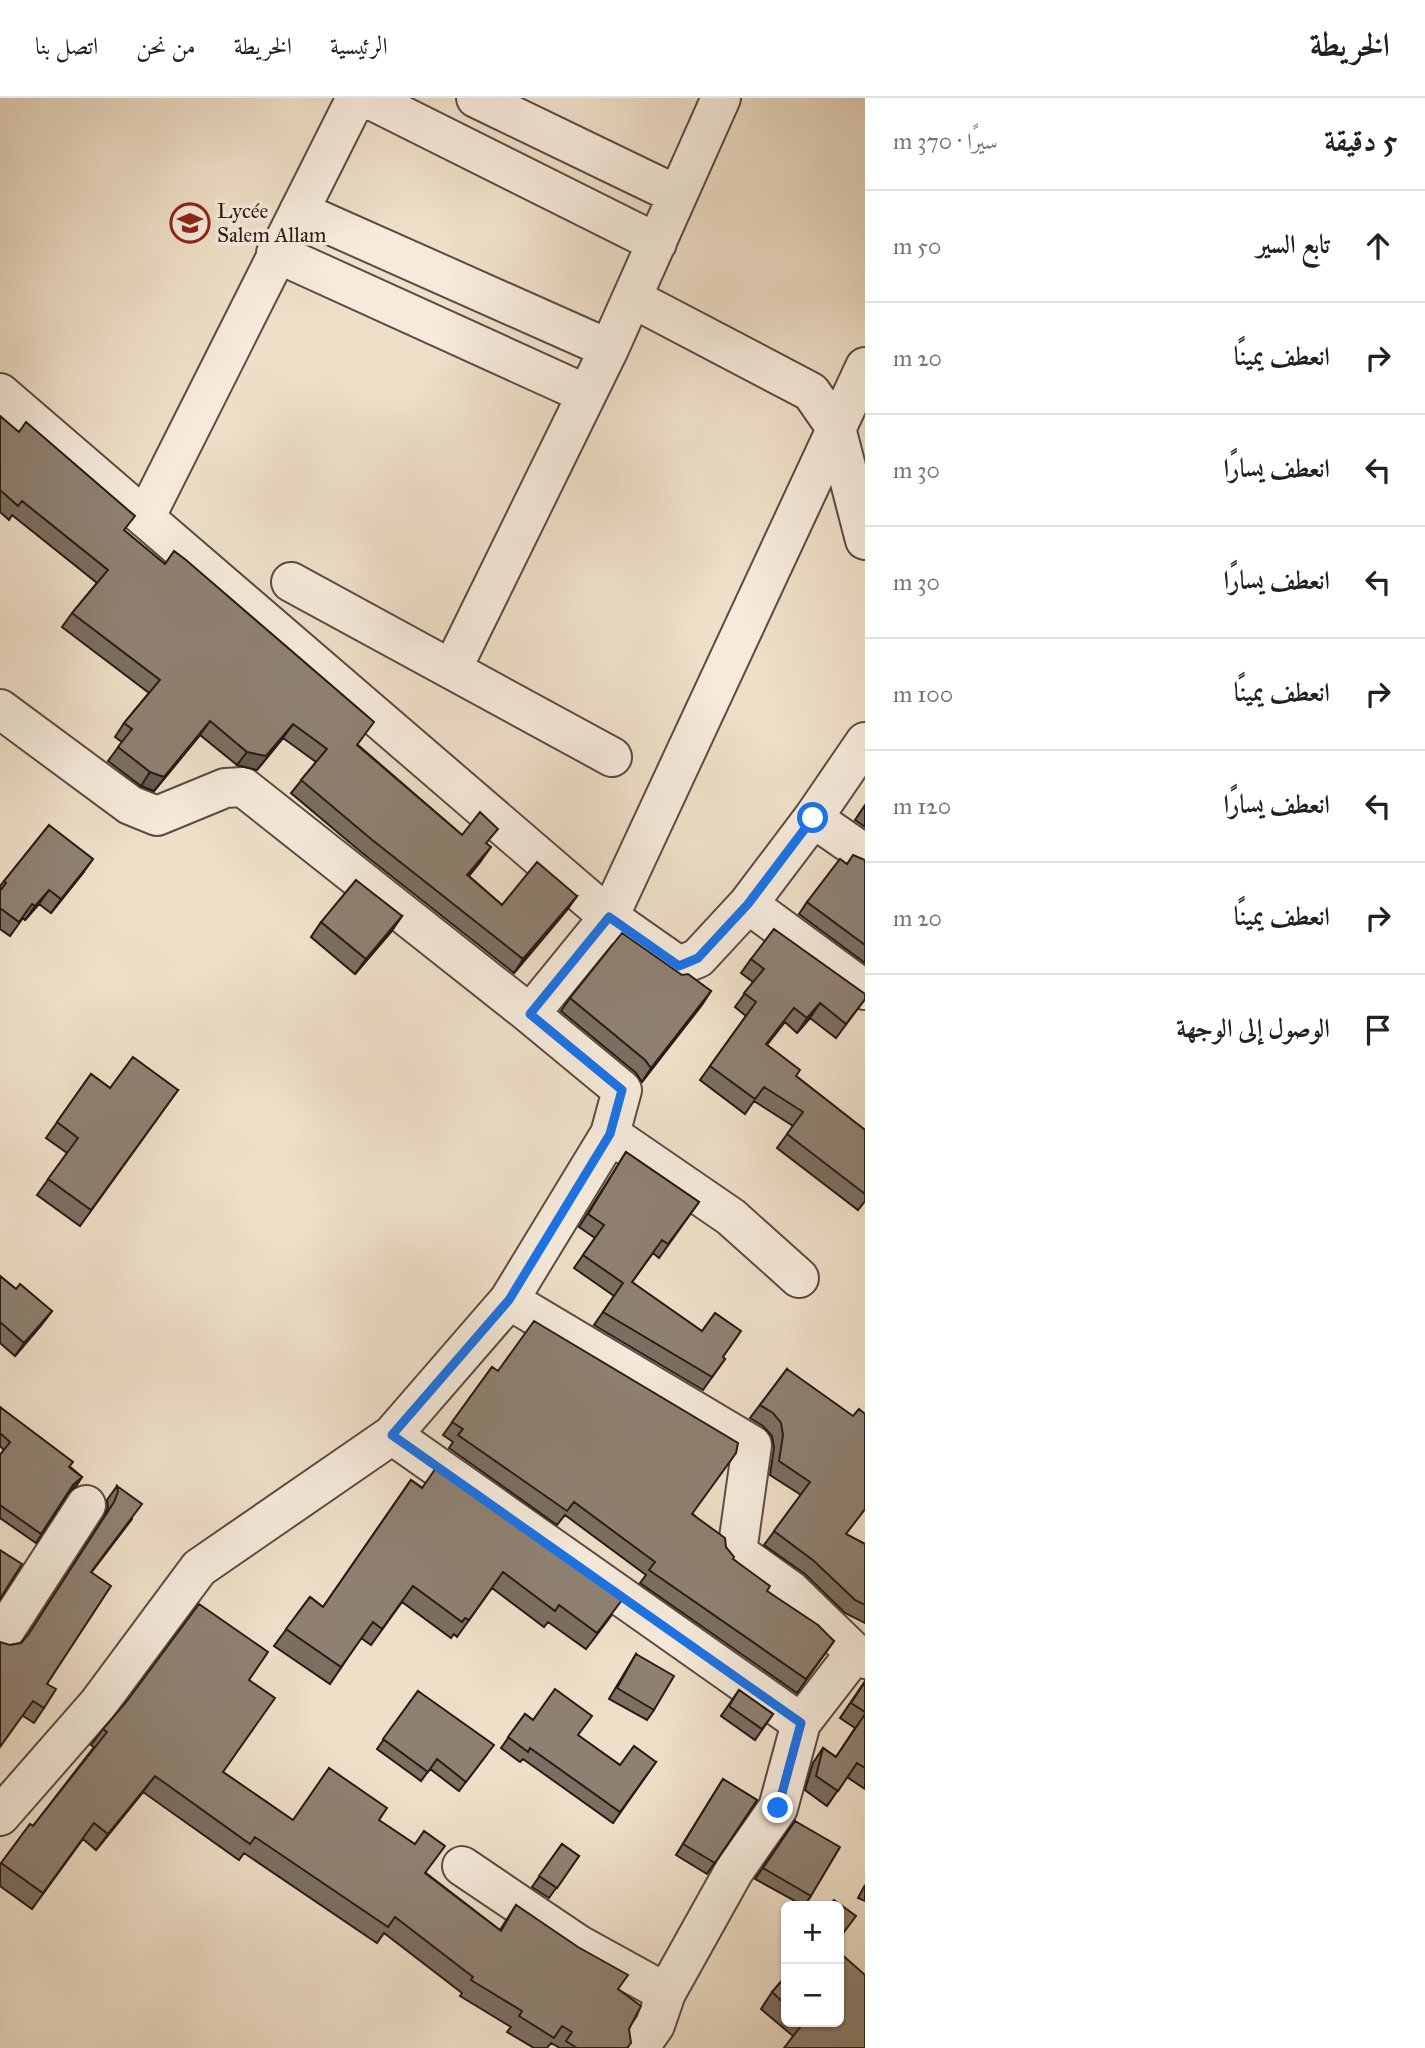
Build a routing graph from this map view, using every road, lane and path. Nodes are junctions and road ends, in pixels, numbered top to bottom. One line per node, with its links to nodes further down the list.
1 (356, 98): 6 (street)
2 (367, 98): 7 (street)
3 (476, 98): 5 (street)
4 (721, 98): 5 (street)
5 (677, 195): 7 (street)
6 (299, 211): 8 (street); 10 (street)
7 (657, 243): 9 (street)
8 (276, 253): 13 (street); 15 (street)
9 (632, 298): 10 (street); 14 (street)
10 (609, 349): 13 (street)
11 (865, 367): 14 (street)
12 (0, 393): 15 (street)
13 (586, 394): 18 (street)
14 (836, 428): 16 (street); 25 (street)
15 (145, 518): 25 (street)
16 (865, 540)
17 (291, 582): 18 (street)
18 (452, 669): 21 (street)
19 (3, 718): 27 (street)
20 (865, 742): 22 (street)
21 (612, 757)
22 (813, 818): 23 (street); 24 (street)
23 (865, 854)
24 (748, 904): 25 (street); 26 (street)
25 (609, 917): 27 (street)
26 (865, 990)
27 (530, 1014): 28 (street)
28 (610, 1134): 29 (street); 30 (street)
29 (799, 1278)
30 (509, 1300): 31 (street); 34 (street)
31 (392, 1435): 35 (street); 36 (street)
32 (86, 1505): 33 (street)
33 (0, 1638)
34 (860, 1656): 35 (street)
35 (801, 1723): 38 (street)
36 (0, 1816)
37 (462, 1866): 38 (street)
38 (666, 1993): 39 (street)
39 (639, 2048)

